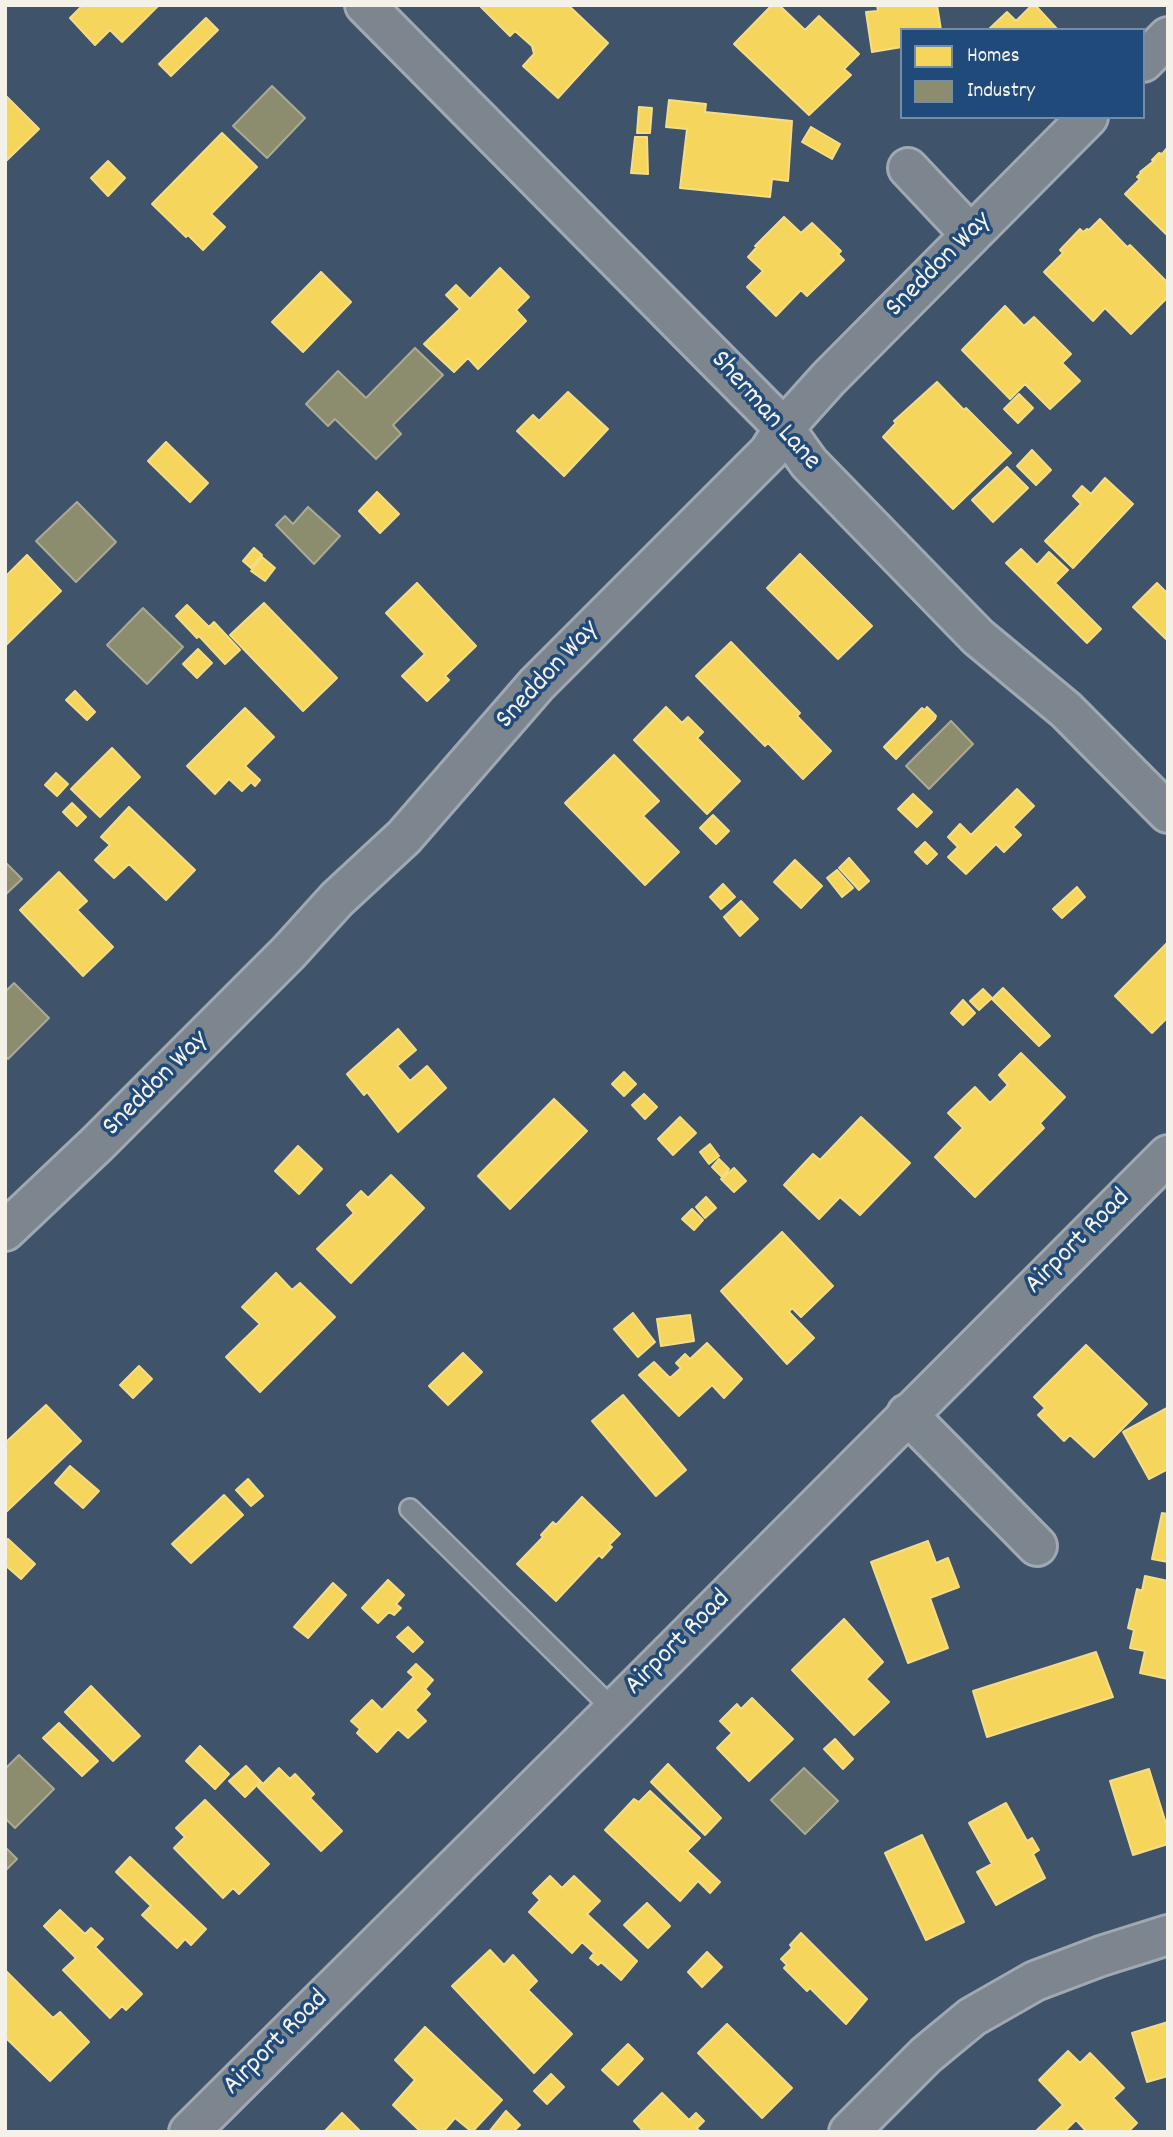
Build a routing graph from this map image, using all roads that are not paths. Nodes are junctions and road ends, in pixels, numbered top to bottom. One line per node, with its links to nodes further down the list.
1 (365, 5): 7 (street, Sherman Lane)
2 (1168, 37): 3 (street)
3 (1145, 60)
4 (1086, 119): 6 (street, Sneddon Way)
5 (908, 168): 6 (street)
6 (971, 235): 7 (street, Sneddon Way)
7 (784, 428): 8 (street, Sherman Lane); 10 (street, Sneddon Way)
8 (1168, 813)
9 (1168, 1155): 11 (street, Airport Road)
10 (5, 1231)
11 (908, 1414): 13 (street); 14 (street, Airport Road)
12 (410, 1509): 14 (lane)
13 (1037, 1546)
14 (614, 1710): 16 (street, Airport Road)
15 (1168, 1935): 17 (street)
16 (189, 2132)
17 (849, 2132)

